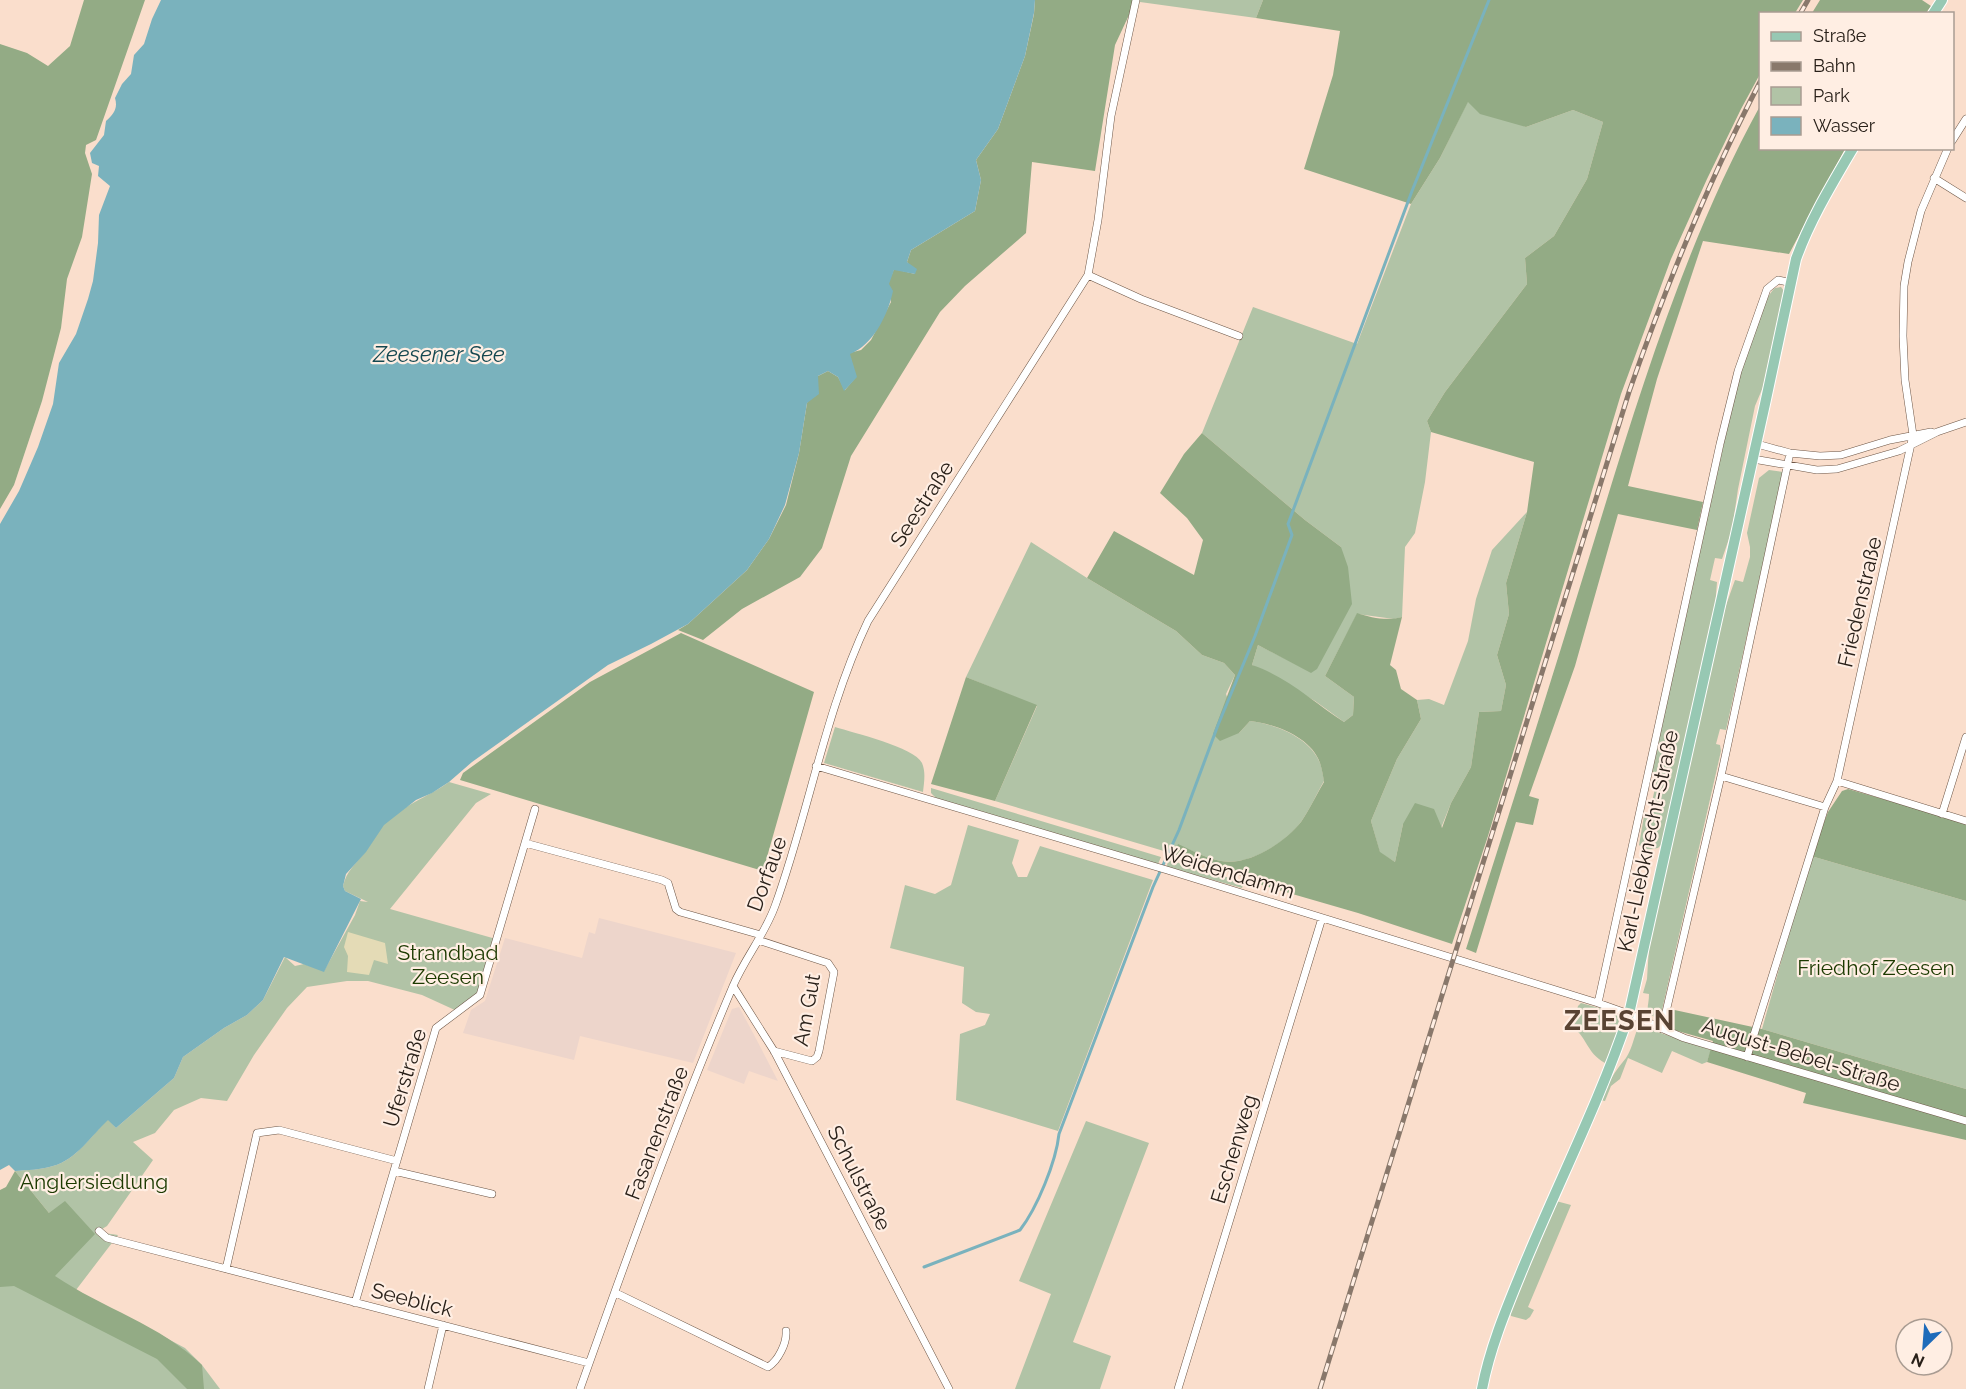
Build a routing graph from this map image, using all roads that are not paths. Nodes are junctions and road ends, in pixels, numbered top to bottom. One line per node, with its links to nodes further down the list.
1 (1136, 0): 8 (street, Seestraße)
2 (1966, 119): 3 (street)
3 (1954, 139)
4 (1852, 150): 9 (main road, Karl-Liebknecht-Straße)
5 (1947, 150): 6 (street, Friedenstraße)
6 (1934, 178): 7 (street); 13 (street, Friedenstraße)
7 (1966, 198)
8 (1088, 275): 10 (street); 20 (street, Seestraße)
9 (1792, 283): 14 (main road, Karl-Liebknecht-Straße); 31 (street, Karl-Liebknecht-Straße)
10 (1239, 336)
11 (1966, 422): 12 (street)
12 (1937, 432): 13 (street); 15 (street)
13 (1913, 435): 15 (street, Friedenstraße); 16 (street)
14 (1756, 444): 16 (street); 17 (main road, Karl-Liebknecht-Straße)
15 (1911, 444): 18 (street); 22 (street, Friedenstraße)
16 (1790, 453): 18 (street)
17 (1753, 459): 18 (street); 32 (main road, Karl-Liebknecht-Straße)
18 (1789, 466): 21 (street)
19 (1966, 737): 25 (street)
20 (816, 766): 28 (street, Weidendamm); 29 (street, Dorfaue)
21 (1721, 776): 23 (street); 33 (street)
22 (1837, 781): 23 (street, Friedenstraße); 25 (street)
23 (1825, 807): 35 (street, Friedenstraße)
24 (535, 809): 27 (street, Uferstraße)
25 (1942, 814): 26 (street)
26 (1966, 821)
27 (525, 843): 29 (street); 37 (street, Uferstraße)
28 (1322, 918): 31 (street, Weidendamm); 50 (street, Eschenweg)
29 (759, 938): 30 (street, Dorfaue); 34 (street, Am Gut)
30 (733, 986): 34 (street, Schulstraße); 42 (street, Fasanenstraße)
31 (1598, 1003): 32 (street, Weidendamm)
32 (1629, 1014): 33 (street, August-Bebel-Straße); 51 (main road, Karl-Liebknecht-Straße)
33 (1662, 1029): 35 (street, August-Bebel-Straße)
34 (774, 1051): 49 (street, Schulstraße)
35 (1747, 1057): 36 (street, August-Bebel-Straße)
36 (1966, 1121)
37 (397, 1161): 38 (street, Uferstraße); 41 (street)
38 (394, 1171): 39 (street); 43 (street, Uferstraße)
39 (492, 1194)
40 (99, 1231): 41 (street, Seeblick)
41 (226, 1269): 43 (street, Seeblick)
42 (616, 1293): 45 (street); 46 (street, Fasanenstraße)
43 (355, 1303): 44 (street, Seeblick)
44 (443, 1325): 46 (street, Seeblick); 47 (street)
45 (786, 1331)
46 (589, 1363): 48 (street, Fasanenstraße)
47 (428, 1389)
48 (580, 1389)
49 (949, 1389)
50 (1178, 1389)
51 (1482, 1389)

